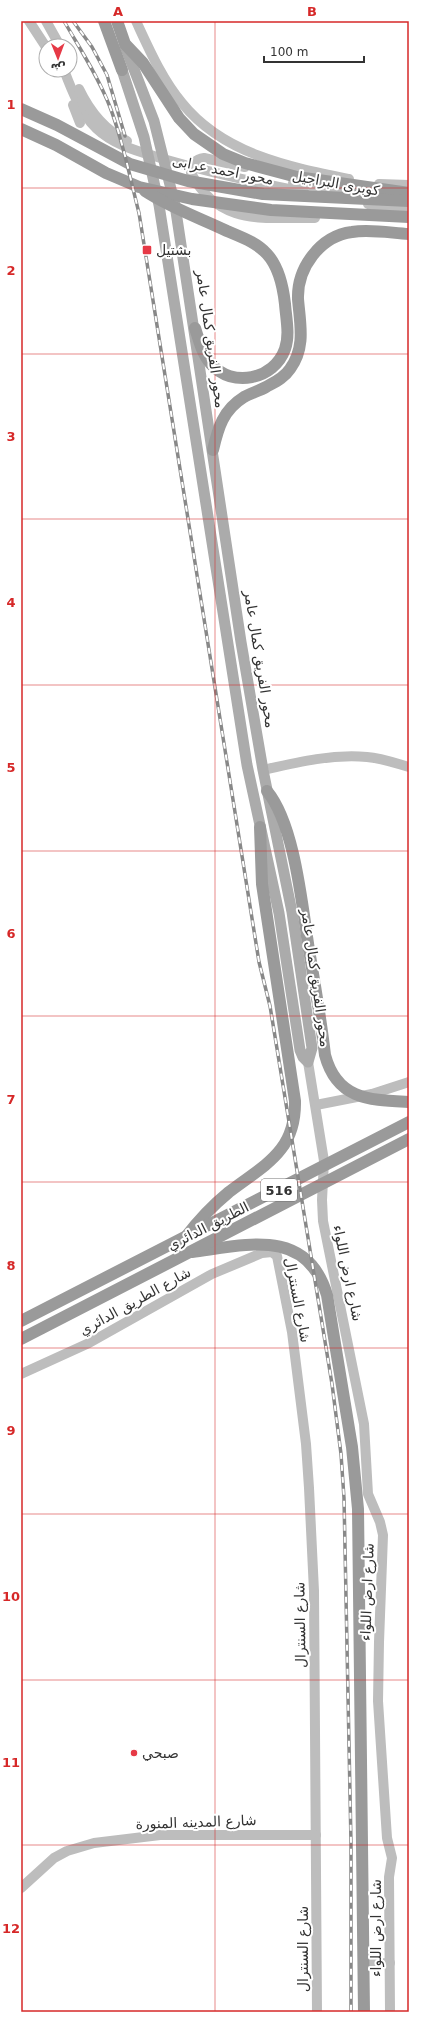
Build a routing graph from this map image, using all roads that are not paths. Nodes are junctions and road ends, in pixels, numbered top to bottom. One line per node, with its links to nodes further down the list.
1 (30, 21): 8 (street)
2 (39, 21): 7 (street)
3 (46, 21): 7 (street)
4 (104, 21): 12 (highway, محور الفريق كمال عامر)
5 (117, 21): 11 (highway, محور الفريق كمال عامر)
6 (136, 21): 19 (street)
7 (49, 32): 9 (street); 10 (street)
8 (40, 38)
9 (51, 38)
10 (54, 38)
11 (125, 44): 22 (highway); 25 (main road, محور الفريق كمال عامر)
12 (122, 70): 24 (main road, محور الفريق كمال عامر)
13 (61, 78): 17 (street)
14 (67, 78): 26 (street, كوبرى البراجيل)
15 (74, 78): 22 (street, كوبرى البراجيل)
16 (21, 110): 23 (highway, محور احمد عرابى)
17 (80, 123)
18 (21, 129): 21 (highway)
19 (301, 169): 20 (street); 27 (street)
20 (409, 185)
21 (139, 187): 27 (highway); 31 (highway)
22 (409, 193)
23 (409, 201)
24 (159, 205): 25 (main road); 29 (main road, محور الفريق كمال عامر)
25 (175, 205): 28 (main road, محور الفريق كمال عامر)
26 (409, 210)
27 (409, 218)
28 (179, 228): 29 (main road); 31 (main road, محور الفريق كمال عامر)
29 (163, 231): 36 (main road, محور الفريق كمال عامر)
30 (409, 234): 32 (highway)
31 (195, 328): 32 (main road, محور الفريق كمال عامر)
32 (213, 450): 34 (main road, محور الفريق كمال عامر)
33 (409, 767): 34 (street)
34 (263, 770): 35 (main road, محور الفريق كمال عامر)
35 (267, 791): 37 (main road, محور الفريق كمال عامر); 39 (highway)
36 (260, 827): 37 (main road, محور الفريق كمال عامر); 43 (highway)
37 (308, 1062): 40 (street, شارع ارض اللواء)
38 (409, 1082): 40 (street)
39 (409, 1102)
40 (316, 1105): 49 (street, شارع ارض اللواء)
41 (409, 1122): 43 (highway, الطريق الدائري / 516)
42 (409, 1139): 44 (highway, الطريق الدائري / 516)
43 (185, 1238): 46 (highway, الطريق الدائري / 516)
44 (192, 1252): 47 (highway, الطريق الدائري / 516); 50 (highway)
45 (262, 1252): 48 (street, شارع الطريق الدائري); 51 (street, شارع السنترال)
46 (21, 1321)
47 (21, 1339)
48 (21, 1374)
49 (367, 1462): 50 (street); 53 (street, شارع ارض اللواء)
50 (354, 1463): 54 (highway)
51 (316, 1835): 52 (street, شارع المدينه المنورة); 55 (street, شارع السنترال)
52 (21, 1888)
53 (390, 1963): 54 (street); 57 (street, شارع ارض اللواء)
54 (363, 1964): 56 (highway)
55 (317, 2012)
56 (364, 2012)
57 (390, 2012)

